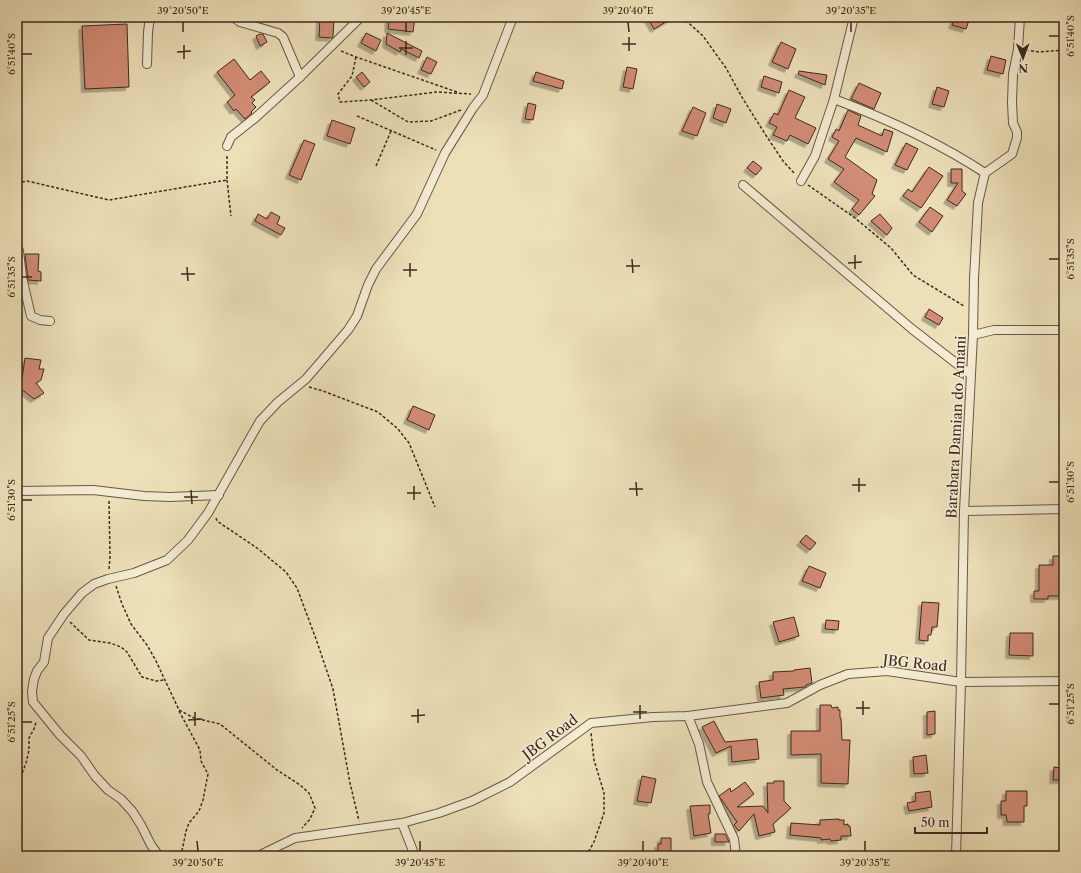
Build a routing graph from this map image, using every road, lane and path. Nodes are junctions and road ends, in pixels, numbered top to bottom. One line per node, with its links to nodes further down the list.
1 (150, 17): 12 (street)
2 (361, 17): 8 (street)
3 (513, 17): 15 (street)
4 (682, 17): 27 (path)
5 (854, 17): 16 (street)
6 (1020, 17): 9 (street)
7 (238, 18): 13 (street)
8 (331, 47): 11 (path); 13 (street)
9 (1018, 49): 10 (path); 25 (street)
10 (1064, 50)
11 (356, 57): 14 (path); 17 (path)
12 (147, 64)
13 (300, 77): 21 (street)
14 (461, 94): 15 (path); 17 (path)
15 (483, 95): 18 (street)
16 (834, 99): 25 (street); 27 (street)
17 (371, 100): 18 (path)
18 (473, 108): 22 (street)
19 (358, 116): 20 (path)
20 (391, 131): 22 (path); 24 (path)
21 (227, 146)
22 (445, 153): 37 (street)
23 (228, 161): 26 (path)
24 (376, 166)
25 (985, 173): 32 (street, Barabara Damian do Amani)
26 (227, 180): 28 (path); 30 (path)
27 (801, 181): 32 (path)
28 (17, 183)
29 (743, 185): 36 (street)
30 (231, 216)
31 (17, 247): 33 (street)
32 (974, 311): 35 (street, Barabara Damian do Amani)
33 (50, 321)
34 (1064, 330): 35 (street)
35 (973, 335): 36 (street, Barabara Damian do Amani)
36 (970, 374): 44 (street, Barabara Damian do Amani)
37 (301, 385): 40 (street); 42 (path)
38 (17, 491): 39 (street)
39 (108, 492): 40 (street); 45 (path)
40 (219, 495): 41 (street)
41 (214, 503): 45 (street); 56 (path)
42 (435, 506)
43 (1064, 509): 44 (street)
44 (964, 511): 49 (street, Barabara Damian do Amani)
45 (111, 578): 46 (street); 47 (path)
46 (64, 614): 47 (path); 50 (street)
47 (164, 680): 51 (path)
48 (1064, 681): 49 (street, JBG Road)
49 (961, 682): 52 (street, JBG Road); 64 (street, Barabara Damian do Amani)
50 (38, 709): 54 (path); 58 (street)
51 (179, 710): 57 (path); 59 (path)
52 (688, 716): 53 (street, JBG Road); 63 (street)
53 (591, 723): 55 (street, JBG Road); 62 (path)
54 (17, 787)
55 (402, 823): 56 (street, JBG Road); 61 (street)
56 (361, 829): 57 (street, JBG Road)
57 (295, 838): 60 (street, JBG Road)
58 (159, 856)
59 (183, 856)
60 (258, 856)
61 (415, 856)
62 (586, 856)
63 (736, 856)
64 (956, 856)

